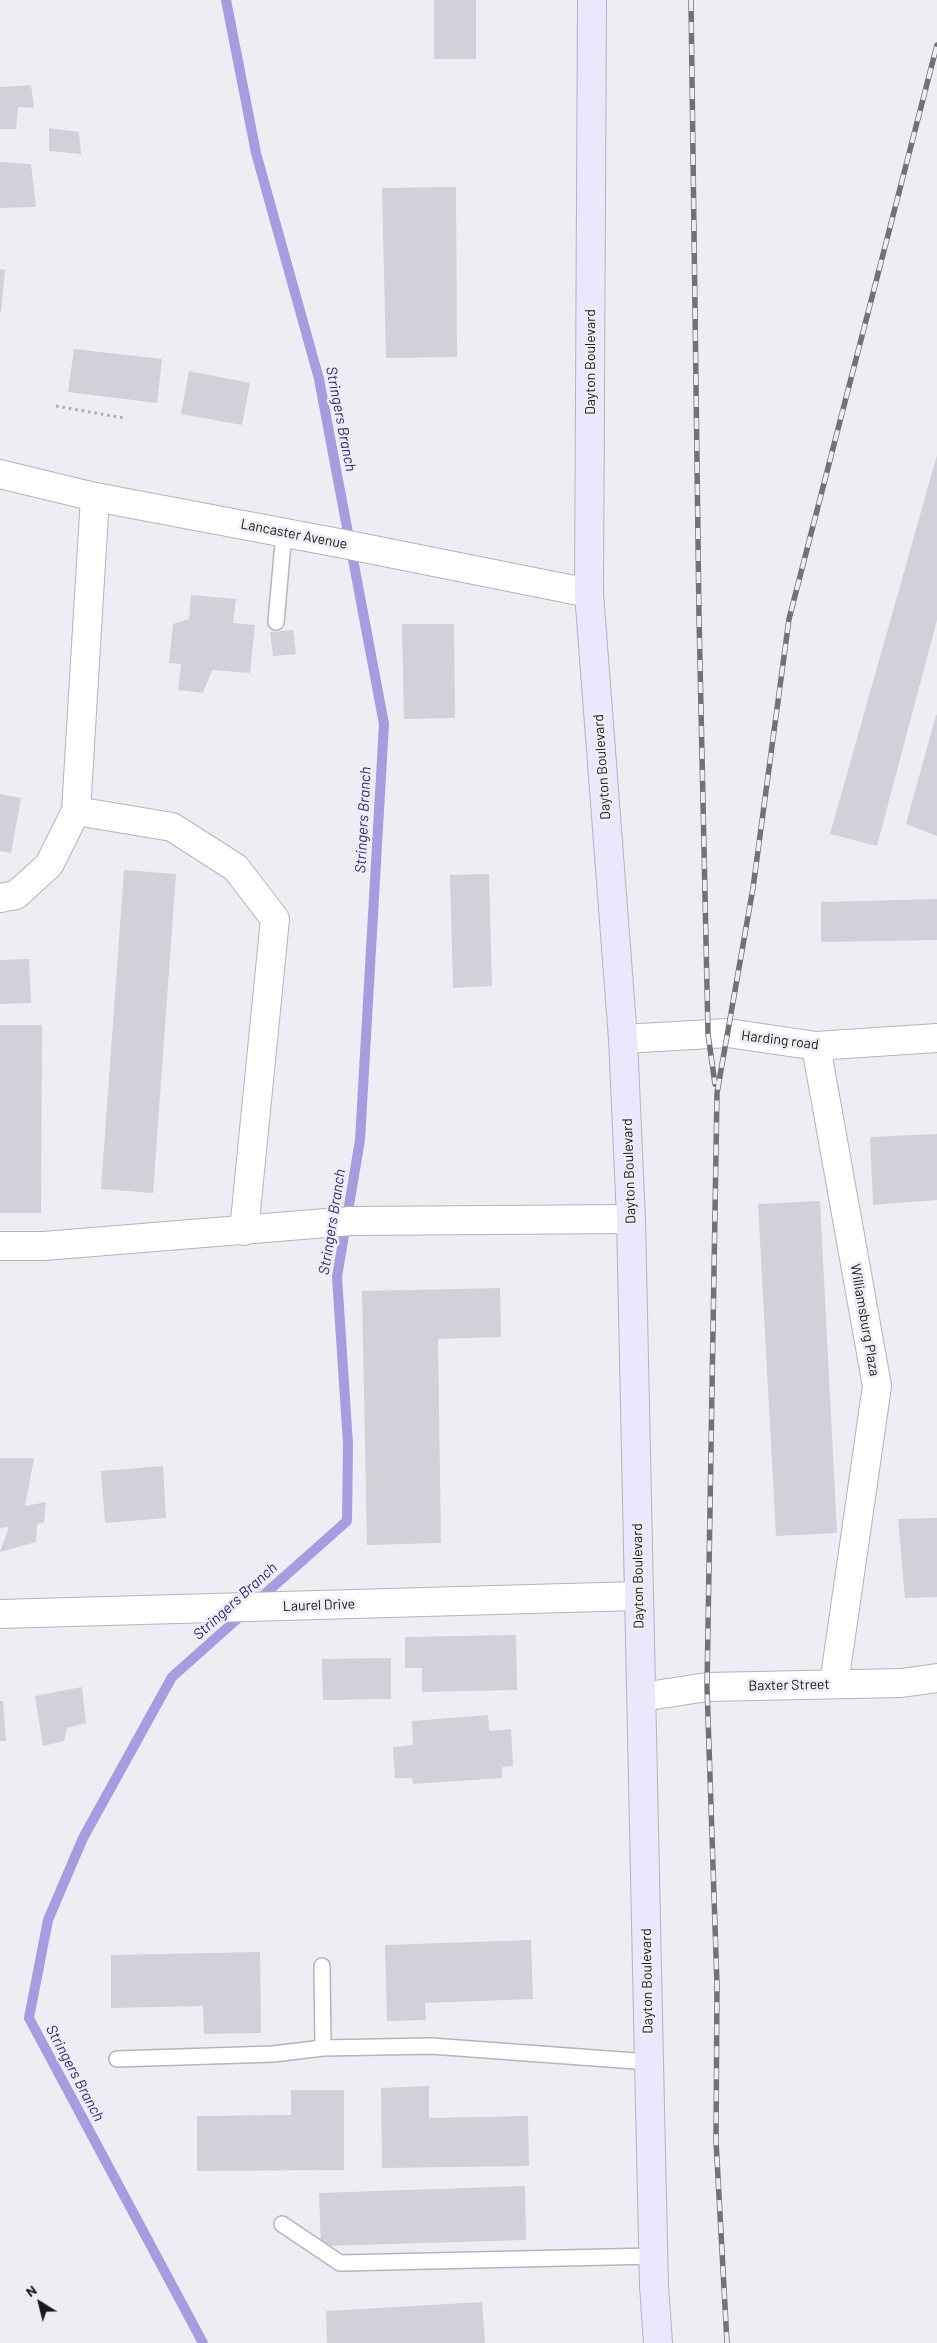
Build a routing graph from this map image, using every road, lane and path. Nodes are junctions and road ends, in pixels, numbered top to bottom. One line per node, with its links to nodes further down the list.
1 (592, 0): 7 (main road, Dayton Boulevard)
2 (56, 406): 3 (path)
3 (124, 418)
4 (0, 474): 5 (street, Lancaster Avenue)
5 (95, 497): 6 (street, Lancaster Avenue); 9 (street)
6 (284, 532): 7 (street, Lancaster Avenue); 8 (lane)
7 (589, 593): 12 (main road, Dayton Boulevard)
8 (276, 622)
9 (76, 811): 10 (street); 15 (street)
10 (0, 898)
11 (937, 1038): 13 (street, Harding road)
12 (623, 1039): 13 (street, Harding road); 14 (main road, Dayton Boulevard)
13 (816, 1046): 20 (street, Williamsburg Plaza)
14 (631, 1219): 15 (street); 17 (main road, Dayton Boulevard)
15 (244, 1231): 16 (street)
16 (0, 1246)
17 (638, 1596): 18 (street, Laurel Drive); 21 (main road, Dayton Boulevard)
18 (0, 1614)
19 (937, 1678): 20 (street, Baxter Street)
20 (834, 1684): 21 (street, Baxter Street)
21 (642, 1697): 25 (main road, Dayton Boulevard)
22 (322, 1966): 23 (lane)
23 (323, 2048): 24 (lane); 25 (lane)
24 (117, 2059)
25 (648, 2062): 27 (main road, Dayton Boulevard)
26 (282, 2224): 27 (lane)
27 (654, 2256): 28 (main road, Dayton Boulevard)
28 (658, 2343)

